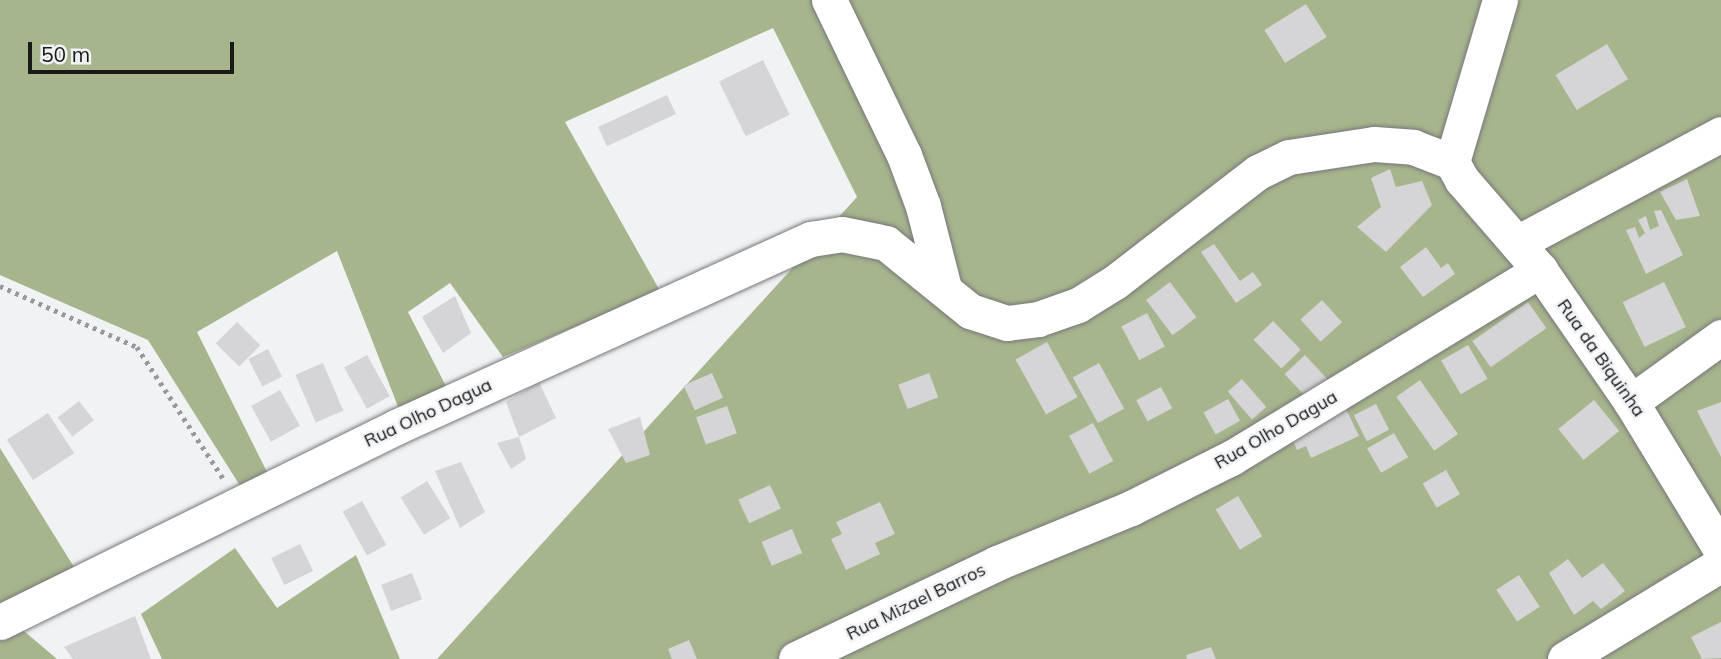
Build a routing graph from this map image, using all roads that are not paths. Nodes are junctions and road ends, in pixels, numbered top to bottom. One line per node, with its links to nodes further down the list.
1 (829, 0): 7 (street)
2 (1500, 0): 4 (street)
3 (1721, 134): 5 (street)
4 (1457, 171): 5 (street, Rua da Biquinha); 7 (street)
5 (1517, 243): 6 (street, Rua da Biquinha)
6 (1540, 270): 9 (street, Rua da Biquinha); 11 (street, Rua Olho Dagua)
7 (944, 288): 12 (street, Rua Olho Dagua)
8 (1721, 337): 9 (street)
9 (1632, 402): 10 (street, Rua da Biquinha)
10 (1719, 545): 14 (street)
11 (998, 563): 13 (street, Rua Mizael Barros)
12 (0, 622)
13 (796, 659)
14 (1565, 659)

